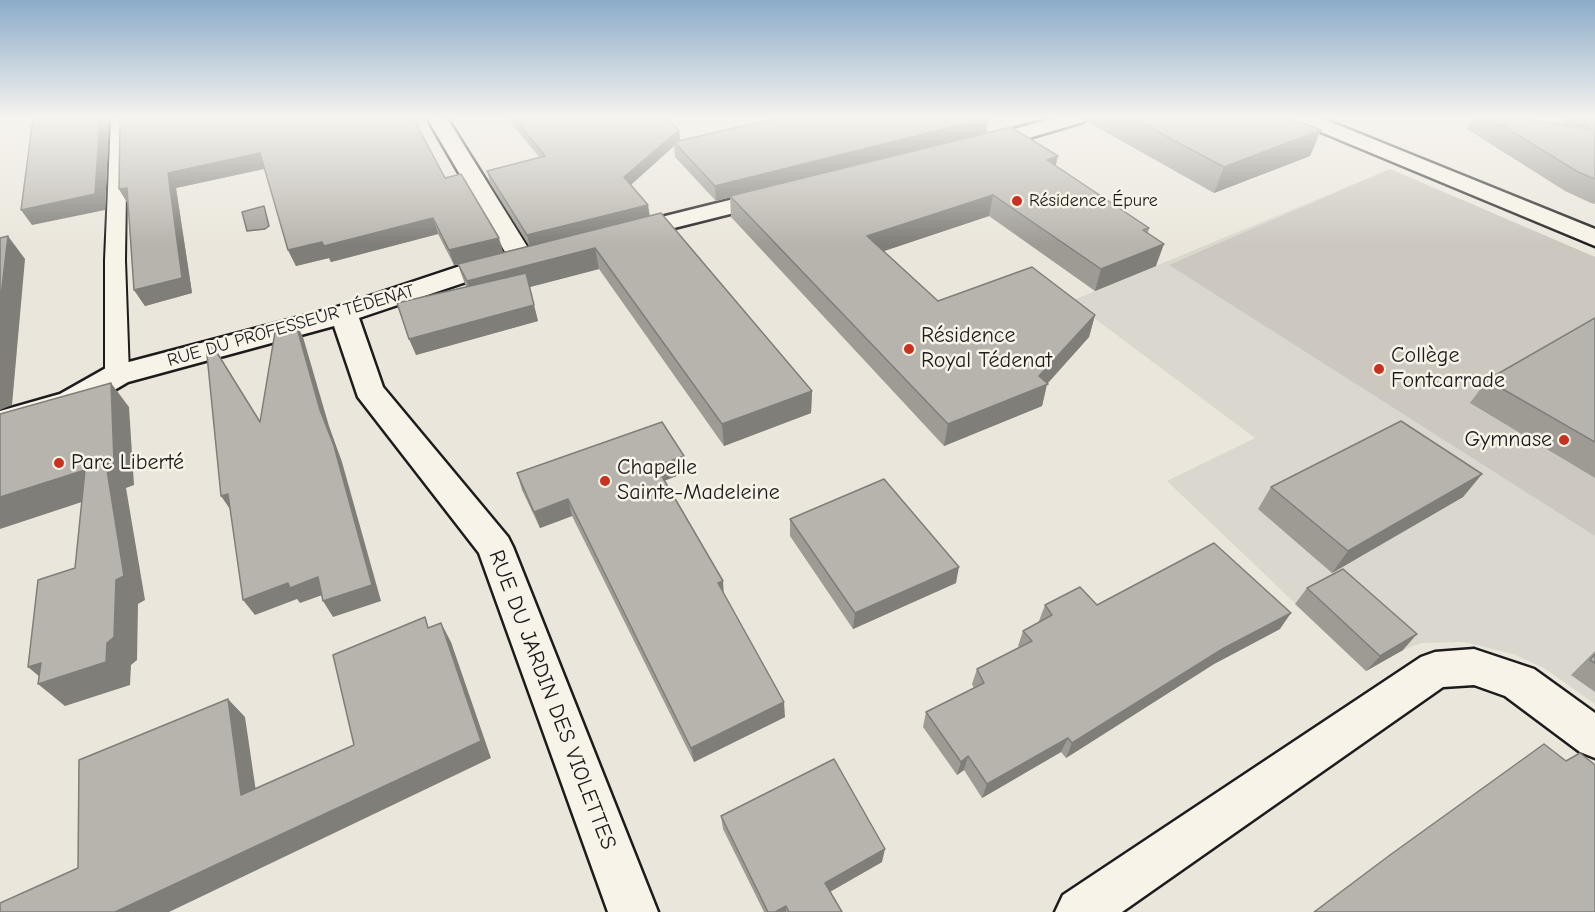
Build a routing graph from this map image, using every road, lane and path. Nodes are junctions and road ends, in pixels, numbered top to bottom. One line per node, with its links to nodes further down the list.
1 (118, 161): 8 (lane)
2 (467, 161): 7 (street, RUE DU PROFESSEUR TÉDENAT)
3 (1407, 161): 5 (street)
4 (792, 192): 6 (street)
5 (1595, 238)
6 (601, 240)
7 (344, 314): 8 (street, RUE DU PROFESSEUR TÉDENAT); 11 (street, RUE DU JARDIN DES VIOLETTES)
8 (117, 375): 9 (street, RUE DU PROFESSEUR TÉDENAT)
9 (0, 422)
10 (1595, 738): 12 (street)
11 (633, 912)
12 (1080, 912)

